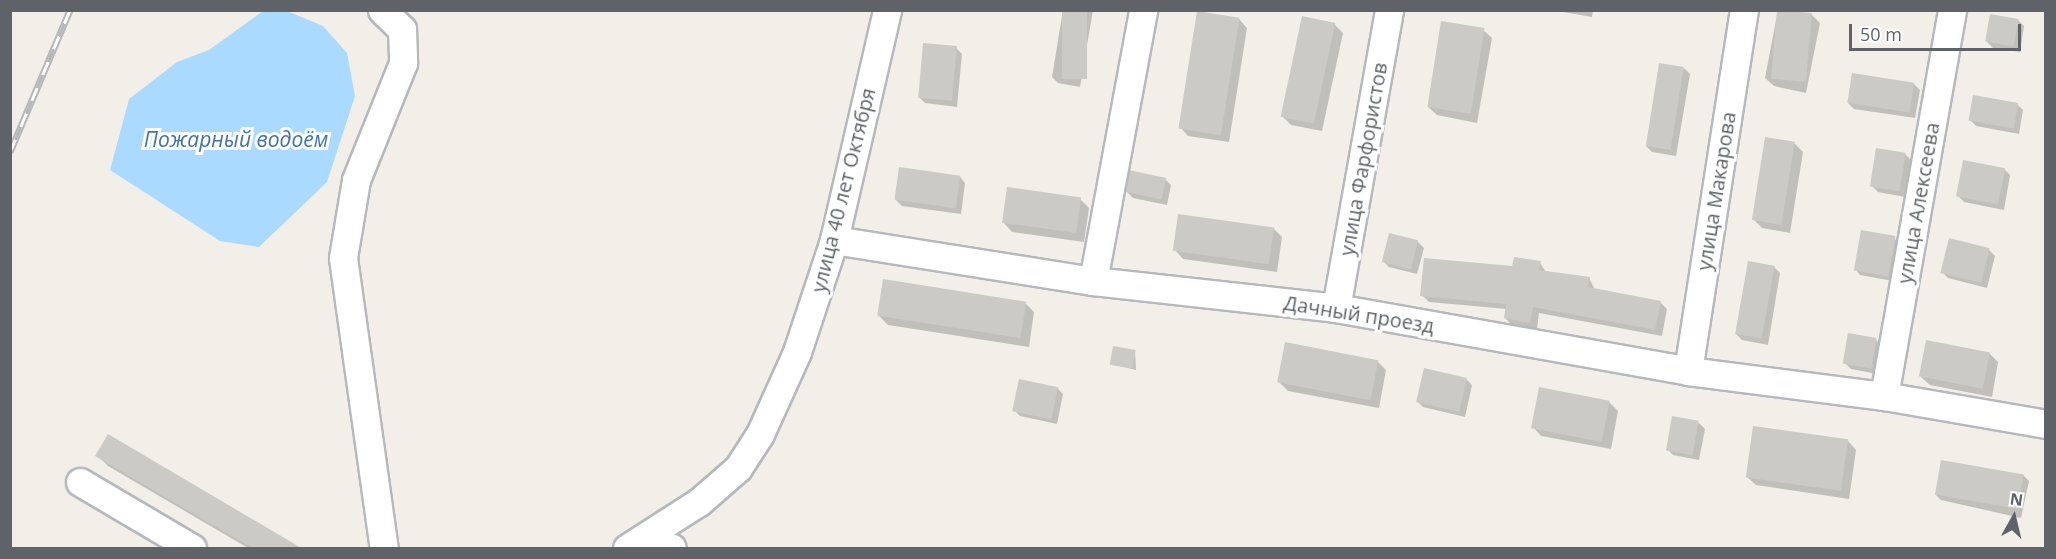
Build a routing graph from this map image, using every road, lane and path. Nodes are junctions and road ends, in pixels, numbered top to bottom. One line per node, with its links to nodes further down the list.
1 (382, 10): 16 (street)
2 (887, 10): 7 (street, улица 40 лет Октября)
3 (1143, 10): 8 (street)
4 (1389, 10): 9 (street, улица Фарфористов)
5 (1744, 10): 10 (street, улица Макарова)
6 (1952, 10): 11 (street, улица Алексеева)
7 (834, 240): 8 (street, Дачный проезд); 14 (street, улица 40 лет Октября)
8 (1093, 281): 9 (street, Дачный проезд)
9 (1336, 308): 10 (street, Дачный проезд)
10 (1688, 371): 11 (street, Дачный проезд)
11 (1884, 396): 12 (street, Дачный проезд)
12 (2046, 424)
13 (80, 482): 15 (street)
14 (635, 544): 17 (street)
15 (192, 549)
16 (384, 549)
17 (672, 549)

